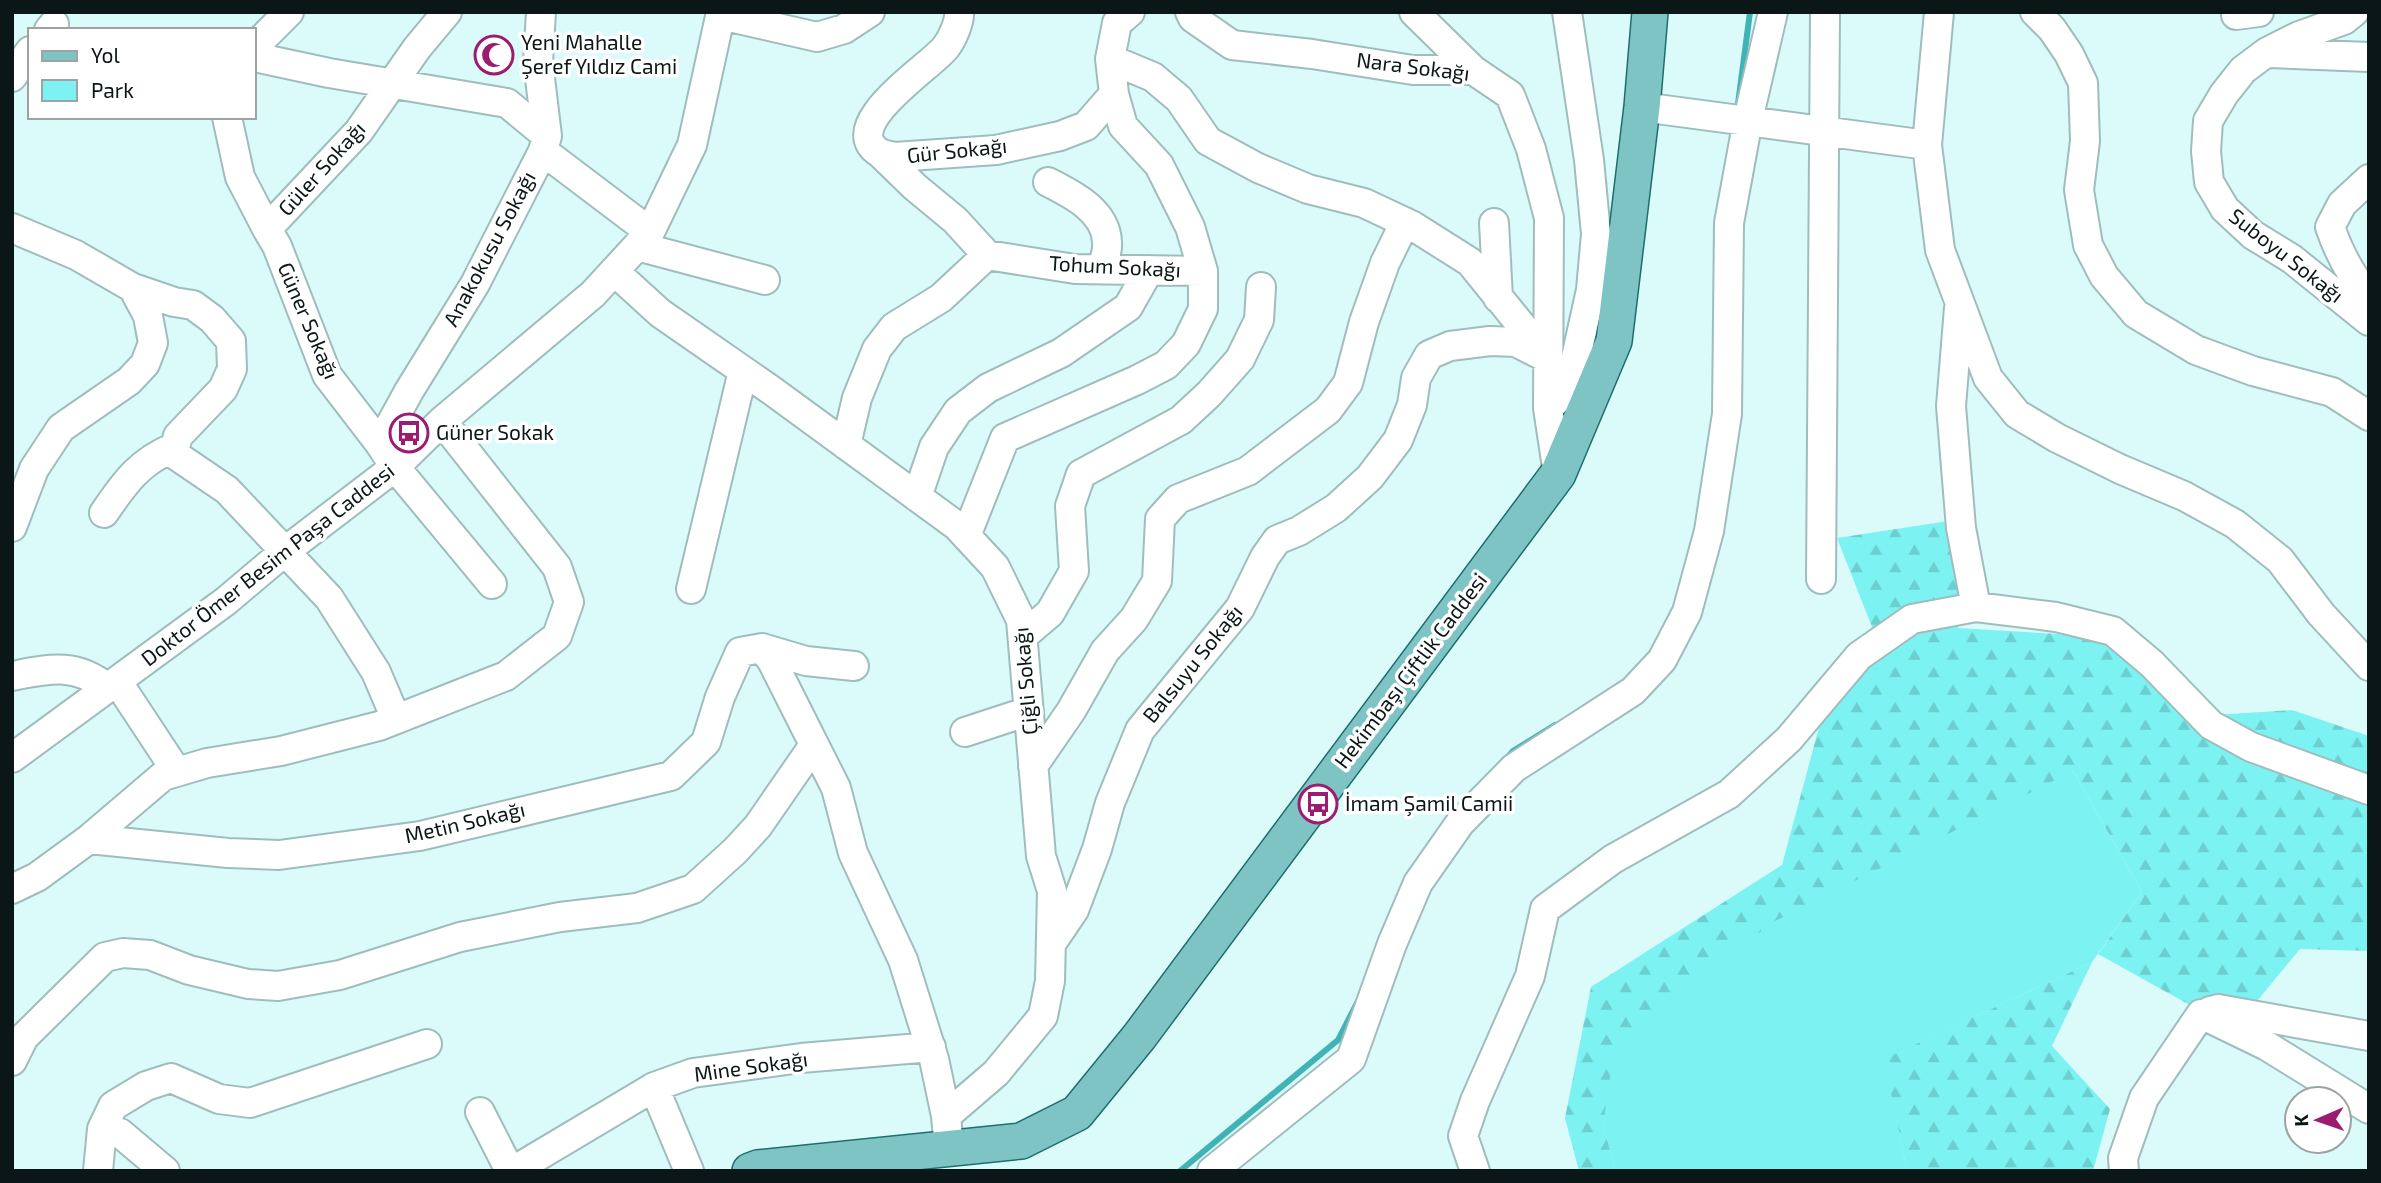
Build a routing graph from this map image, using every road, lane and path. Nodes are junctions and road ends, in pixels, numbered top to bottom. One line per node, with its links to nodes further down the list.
1 (289, 12): 17 (street)
2 (447, 12): 25 (street, Güler Sokağı)
3 (541, 12): 31 (street)
4 (870, 12): 16 (street)
5 (959, 12): 33 (street, Gür Sokağı)
6 (1129, 12): 22 (street)
7 (1190, 12): 23 (street, Nara Sokağı)
8 (1414, 12): 23 (street)
9 (1567, 12): 55 (street)
10 (1650, 12): 27 (main road, Hekimbaşı Çiftlik Caddesi)
11 (1773, 12): 29 (street)
12 (1825, 12): 30 (street)
13 (1939, 12): 32 (street)
14 (2035, 12): 56 (street)
15 (2354, 12): 18 (street, Suboyu Sokağı)
16 (721, 13): 40 (street, Doktor Ömer Besim Paşa Caddesi)
17 (256, 45)
18 (2267, 52): 21 (street); 52 (street, Suboyu Sokağı)
19 (28, 54): 24 (street)
20 (256, 57): 25 (street)
21 (2369, 57)
22 (1110, 59): 26 (street); 36 (street)
23 (1473, 70): 53 (street, Nara Sokağı)
24 (12, 79)
25 (393, 82): 31 (street); 39 (street, Güler Sokağı)
26 (1114, 94): 33 (street, Gür Sokağı); 45 (street)
27 (1642, 107): 29 (street); 61 (main road, Hekimbaşı Çiftlik Caddesi)
28 (227, 119): 39 (street, Güler Sokağı)
29 (1737, 119): 30 (street); 104 (street)
30 (1825, 130): 32 (street); 67 (street)
31 (545, 144): 40 (street); 60 (street, Anakokusu Sokağı)
32 (1927, 145): 51 (street)
33 (880, 153): 41 (street)
34 (2369, 179): 49 (street)
35 (1048, 182): 42 (street)
36 (1405, 222): 50 (street); 82 (street)
37 (1494, 223): 50 (street)
38 (12, 228): 48 (street)
39 (267, 229): 60 (street, Güner Sokağı)
40 (643, 239): 44 (street, Doktor Ömer Besim Paşa Caddesi); 46 (street)
41 (987, 256): 42 (street, Tohum Sokağı); 58 (street)
42 (1102, 270): 43 (street, Tohum Sokağı)
43 (1149, 270): 45 (street, Tohum Sokağı); 62 (street)
44 (614, 271): 54 (street, Çiğli Sokağı); 57 (street, Doktor Ömer Besim Paşa Caddesi)
45 (1203, 271): 65 (street)
46 (765, 281)
47 (1261, 286): 71 (street)
48 (133, 288): 59 (street); 64 (street)
49 (2369, 296)
50 (1499, 298): 53 (street)
51 (1959, 300): 70 (street); 74 (street)
52 (2369, 321)
53 (1549, 359): 55 (street, Nara Sokağı); 87 (street, Balsuyu Sokağı)
54 (743, 371): 58 (street, Çiğli Sokağı); 69 (street)
55 (1548, 408): 61 (street, Nara Sokağı)
56 (2369, 416)
57 (442, 421): 60 (street, Doktor Ömer Besim Paşa Caddesi); 78 (street)
58 (845, 445): 62 (street, Çiğli Sokağı)
59 (175, 447): 63 (street); 66 (street)
60 (387, 456): 66 (street, Doktor Ömer Besim Paşa Caddesi); 68 (street, Güner Sokağı)
61 (1558, 474): 97 (main road, Hekimbaşı Çiftlik Caddesi)
62 (917, 497): 65 (street, Çiğli Sokağı)
63 (104, 513)
64 (12, 527)
65 (966, 536): 71 (street, Çiğli Sokağı)
66 (284, 552): 76 (street, Doktor Ömer Besim Paşa Caddesi); 78 (street)
67 (1821, 579)
68 (492, 584)
69 (691, 589)
70 (1976, 607): 84 (street); 105 (street)
71 (1023, 636): 77 (street, Çiğli Sokağı)
72 (762, 648): 73 (street); 80 (street); 85 (street, Metin Sokağı)
73 (854, 666)
74 (2369, 666)
75 (12, 676): 76 (street)
76 (112, 684): 81 (street, Doktor Ömer Besim Paşa Caddesi); 83 (street)
77 (1029, 712): 79 (street); 82 (street, Çiğli Sokağı)
78 (396, 719): 83 (street)
79 (965, 732)
80 (814, 745): 91 (street); 92 (street)
81 (12, 758)
82 (1033, 766): 87 (street, Çiğli Sokağı)
83 (177, 772): 85 (street)
84 (2369, 790)
85 (89, 839): 86 (street)
86 (12, 889)
87 (1051, 944): 97 (street, Çiğli Sokağı)
88 (2201, 1014): 89 (street); 94 (street); 98 (street)
89 (2369, 1036)
90 (427, 1044): 96 (street)
91 (931, 1047): 93 (street, Mine Sokağı); 97 (street)
92 (12, 1061)
93 (654, 1087): 101 (street, Mine Sokağı); 102 (street)
94 (2369, 1109)
95 (480, 1112): 101 (street, Mine Sokağı)
96 (102, 1129): 99 (street); 100 (street)
97 (947, 1132): 103 (main road, Hekimbaşı Çiftlik Caddesi)
98 (2121, 1166)
99 (98, 1171)
100 (165, 1171)
101 (511, 1171)
102 (690, 1171)
103 (750, 1171)
104 (1212, 1171)
105 (1475, 1171)

